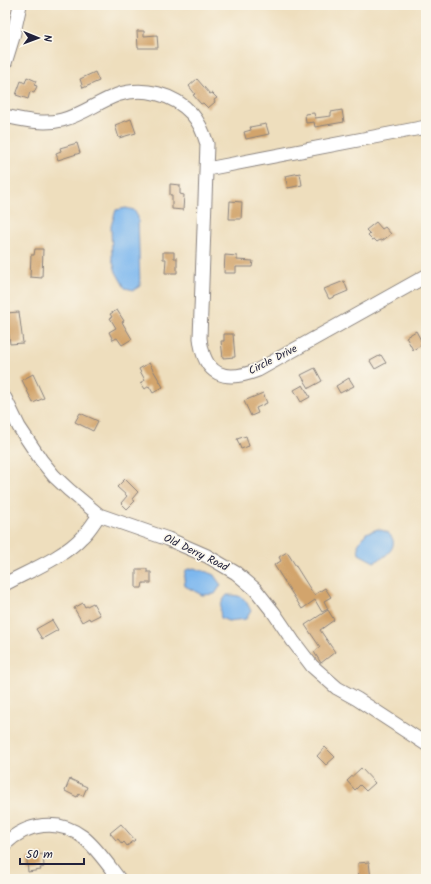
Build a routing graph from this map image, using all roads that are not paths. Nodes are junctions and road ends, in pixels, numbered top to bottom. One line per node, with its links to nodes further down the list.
1 (20, 5): 2 (street)
2 (5, 62)
3 (5, 116): 5 (street, Circle Drive)
4 (426, 127): 5 (street)
5 (207, 170): 6 (street, Circle Drive)
6 (426, 276)
7 (5, 398): 8 (street, Old Derry Road)
8 (99, 515): 9 (street); 10 (street, Old Derry Road)
9 (5, 584)
10 (426, 744)
11 (5, 844): 12 (street)
12 (119, 879)

